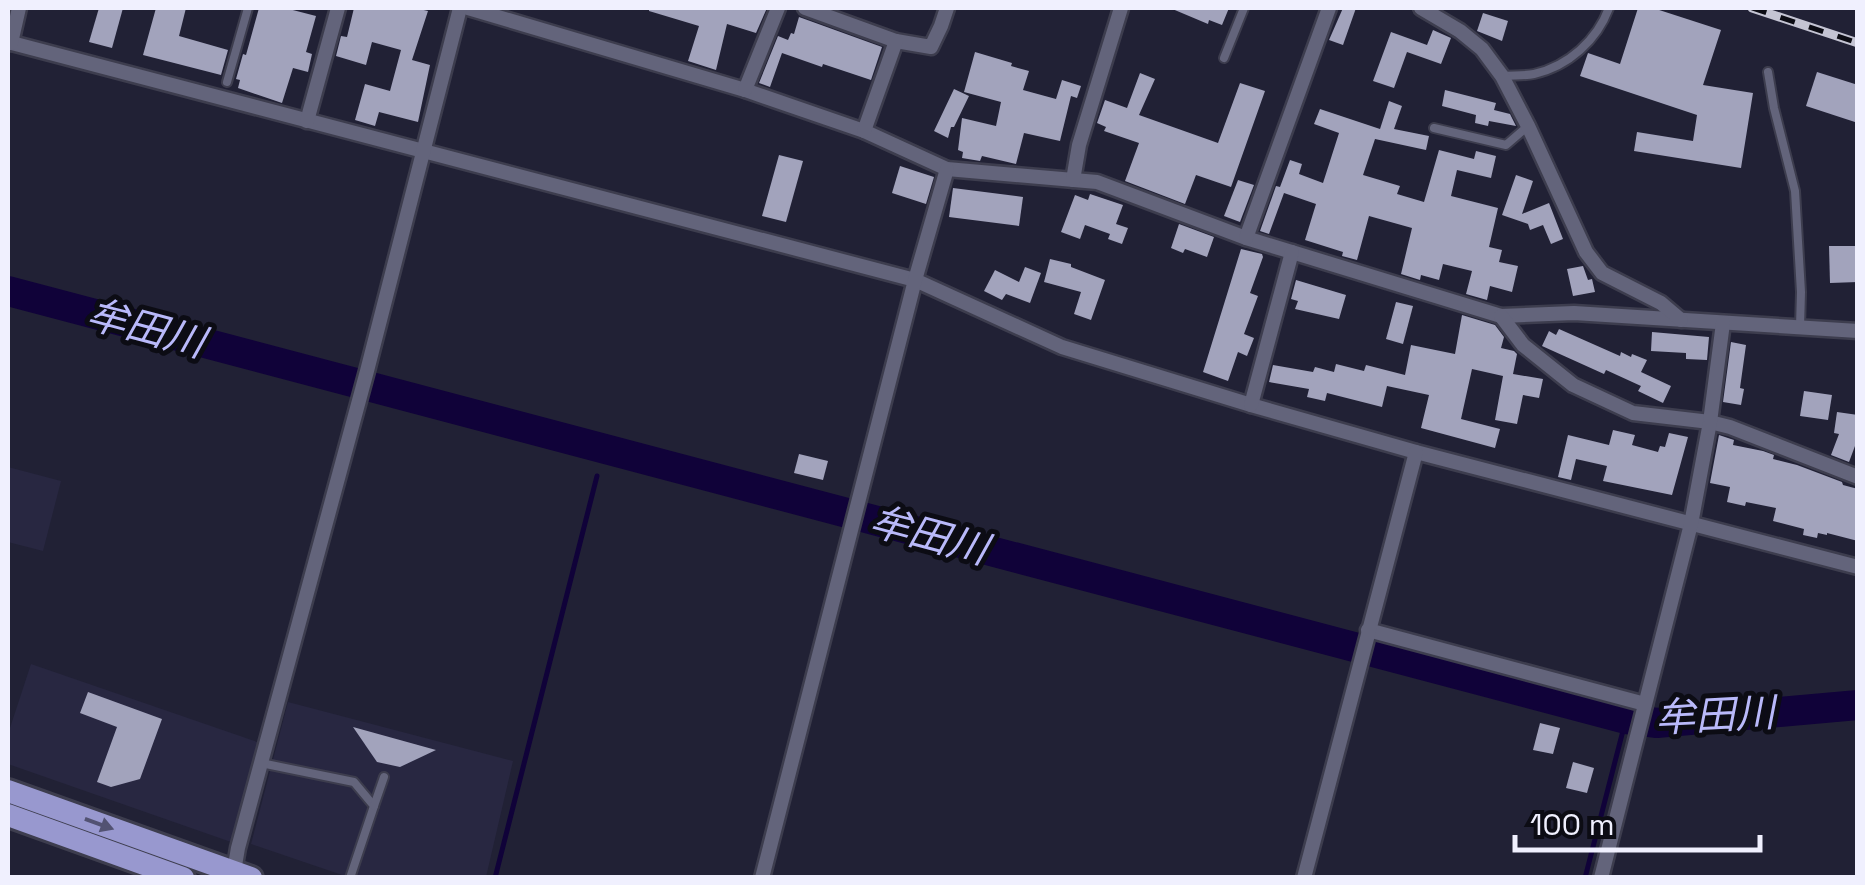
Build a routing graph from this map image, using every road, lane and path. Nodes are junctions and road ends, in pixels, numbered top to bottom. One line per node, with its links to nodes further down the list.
1 (20, 8): 16 (street)
2 (248, 8): 20 (lane)
3 (338, 8): 22 (street)
4 (460, 8): 26 (street)
5 (468, 8): 14 (street)
6 (778, 8): 21 (street)
7 (805, 8): 15 (street)
8 (946, 8): 15 (street)
9 (1121, 8): 28 (street)
10 (1244, 8): 17 (lane)
11 (1329, 8): 29 (street)
12 (1420, 8): 19 (street)
13 (1609, 8): 19 (lane)
14 (516, 14): 21 (street)
15 (896, 41): 25 (street)
16 (9, 43): 22 (street)
17 (1224, 58)
18 (1768, 72): 35 (lane)
19 (1502, 76): 23 (street)
20 (227, 82)
21 (745, 90): 25 (street)
22 (307, 121): 26 (street)
23 (1528, 126): 24 (lane); 33 (street)
24 (1434, 128)
25 (864, 130): 27 (street)
26 (422, 152): 31 (street); 45 (street)
27 (947, 169): 28 (street); 31 (street)
28 (1073, 180): 29 (street)
29 (1246, 238): 30 (street)
30 (1292, 252): 32 (street); 37 (street)
31 (914, 280): 37 (street); 53 (street)
32 (1501, 316): 33 (street); 38 (street)
33 (1682, 320): 34 (street)
34 (1723, 322): 35 (street); 38 (street)
35 (1800, 328): 36 (street)
36 (1858, 331)
37 (1250, 405): 39 (street)
38 (1710, 422): 40 (street); 41 (street)
39 (1416, 452): 41 (street); 43 (street)
40 (1858, 477)
41 (1691, 524): 42 (street); 44 (street)
42 (1858, 567)
43 (1367, 632): 44 (street); 54 (street)
44 (1645, 707): 55 (street)
45 (261, 763): 48 (lane); 50 (street)
46 (384, 777): 48 (lane)
47 (8, 791): 50 (highway, one-way to 50)
48 (374, 806): 52 (lane)
49 (8, 815): 51 (highway)
50 (239, 875)
51 (182, 878)
52 (350, 878)
53 (762, 878)
54 (1304, 878)
55 (1601, 878)

